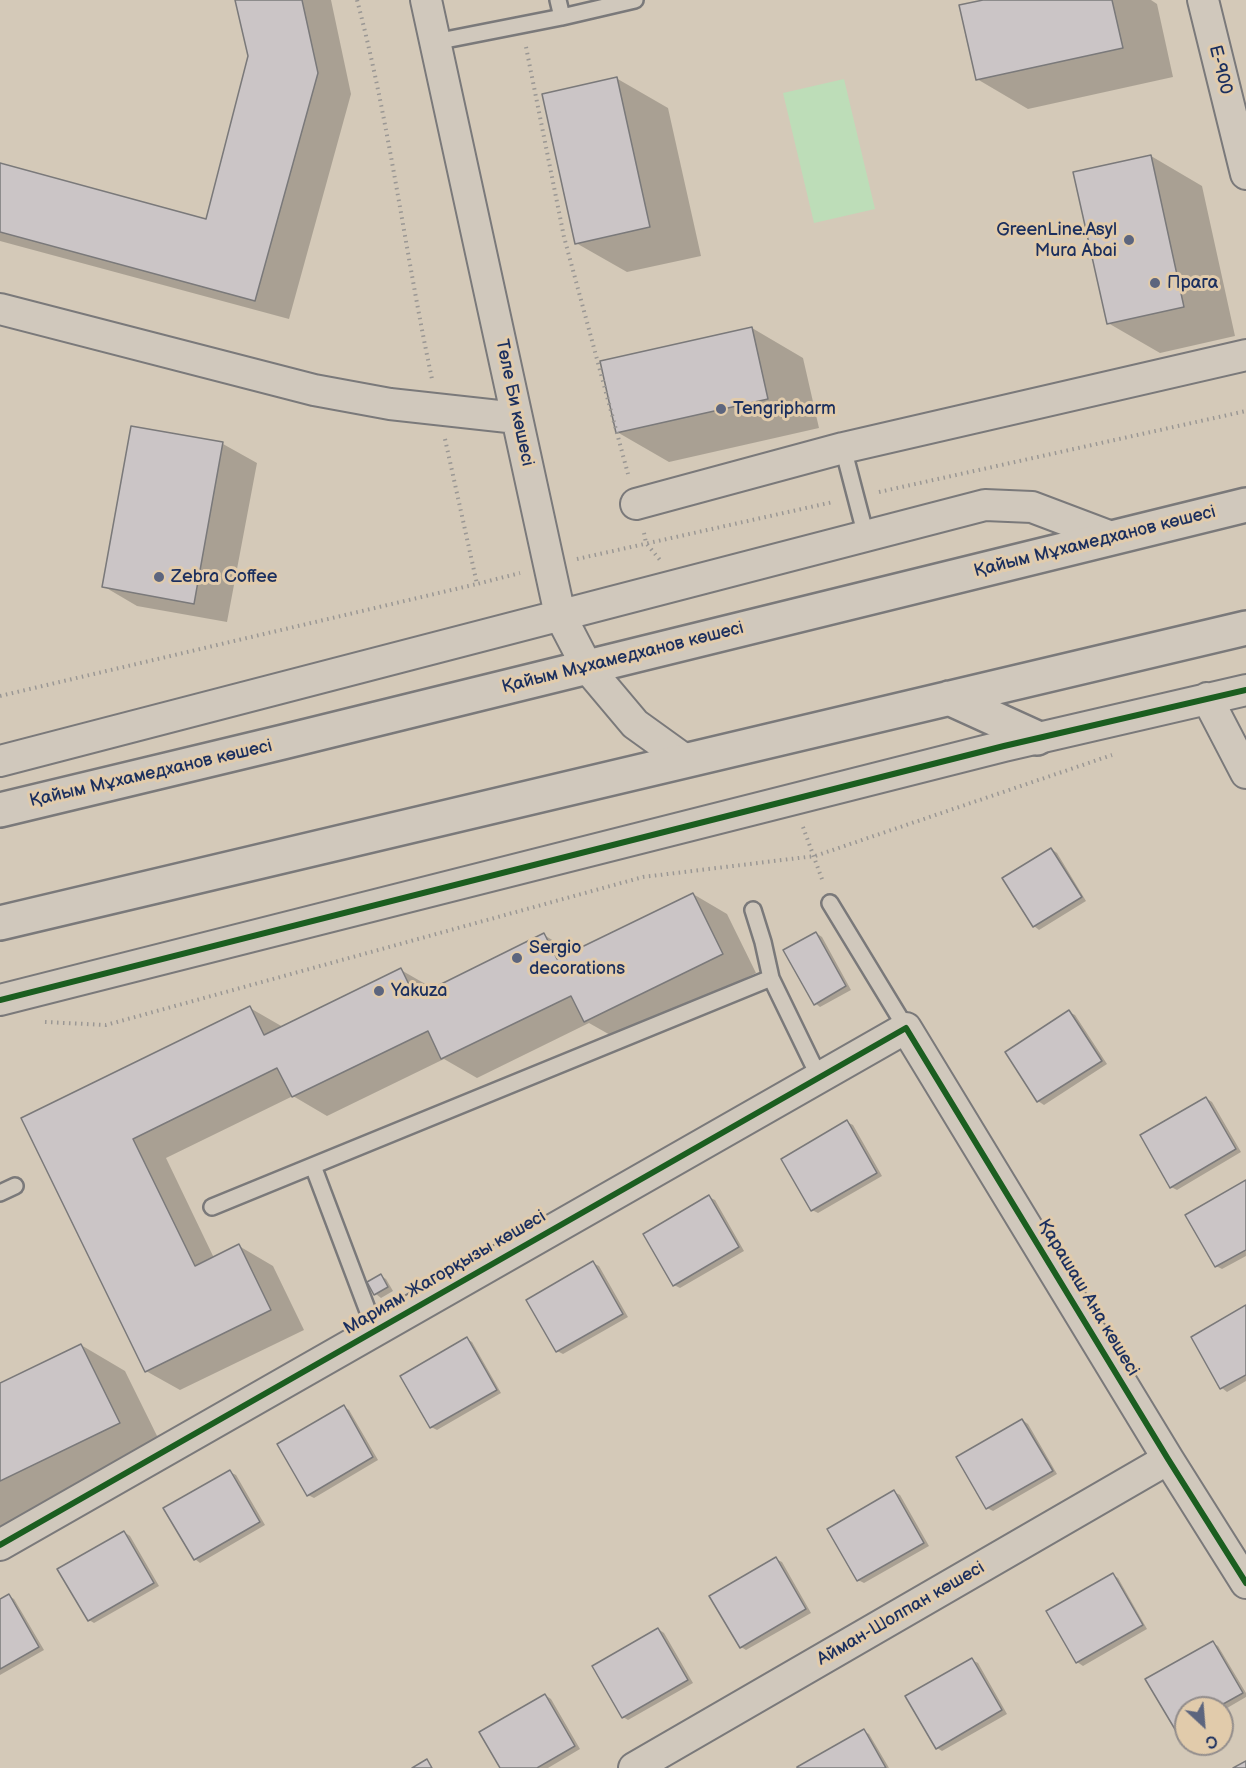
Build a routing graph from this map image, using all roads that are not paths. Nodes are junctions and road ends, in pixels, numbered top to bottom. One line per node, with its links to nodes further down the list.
1 (426, 0): 6 (street, Төле Би көшесі)
2 (558, 0): 5 (lane)
3 (635, 0): 5 (lane)
4 (1203, 0): 7 (street, E-900)
5 (562, 17): 6 (lane)
6 (435, 42): 10 (street, Төле Би көшесі)
7 (1246, 174)
8 (0, 309): 10 (street)
9 (1246, 355): 11 (street)
10 (517, 418): 16 (street, Төле Би көшесі)
11 (843, 448): 12 (street); 14 (lane)
12 (636, 504)
13 (1246, 505): 15 (main road, Қайым Мұхамедханов көшесі)
14 (866, 536): 15 (street); 16 (street)
15 (1114, 538): 18 (main road, Қайым Мұхамедханов көшесі)
16 (560, 615): 18 (street, Төле Би көшесі); 24 (street)
17 (1246, 628): 20 (main road)
18 (587, 668): 23 (street, Төле Би көшесі); 26 (main road, Қайым Мұхамедханов көшесі)
19 (1246, 690): 21 (street)
20 (949, 698): 22 (main road); 23 (main road)
21 (1207, 698): 22 (street); 25 (street)
22 (1037, 738): 31 (street)
23 (685, 760): 29 (main road)
24 (0, 761)
25 (1246, 773)
26 (0, 810)
27 (830, 903): 32 (lane, Қарашаш Ана көшесі)
28 (753, 910): 30 (lane)
29 (0, 923)
30 (771, 978): 33 (lane); 34 (lane)
31 (0, 1000)
32 (906, 1028): 33 (street, Мариям Жагорқызы көшесі); 39 (street, Қарашаш Ана көшесі)
33 (819, 1077): 38 (street, Мариям Жагорқызы көшесі)
34 (313, 1166): 37 (lane); 38 (lane)
35 (15, 1186): 36 (lane)
36 (0, 1193)
37 (212, 1207)
38 (375, 1330): 40 (street, Мариям Жагорқызы көшесі)
39 (1168, 1460): 41 (street, Қарашаш Ана көшесі); 42 (street, Айман-Шолпан көшесі)
40 (0, 1545)
41 (1246, 1583)
42 (634, 1768)

